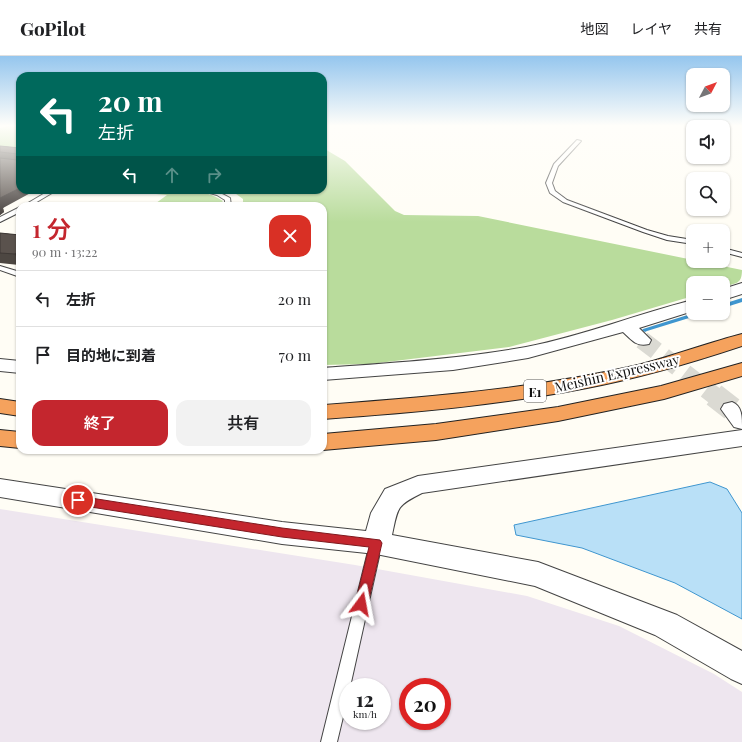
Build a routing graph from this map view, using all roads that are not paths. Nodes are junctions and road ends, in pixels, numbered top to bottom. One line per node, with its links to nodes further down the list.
1 (563, 158): 8 (lane)
2 (47, 194): 4 (lane)
3 (219, 194): 5 (lane)
4 (33, 202)
5 (228, 202)
6 (16, 211): 7 (lane)
7 (0, 220)
8 (686, 241)
9 (730, 251): 10 (lane)
10 (742, 254)
11 (0, 268): 12 (lane)
12 (16, 274)
13 (742, 288): 14 (street)
14 (730, 292)
15 (686, 307): 16 (street)
16 (627, 326): 17 (street); 22 (street)
17 (642, 340)
18 (742, 340): 25 (highway, Meishin Expressway / E1)
19 (0, 364): 20 (street)
20 (16, 366)
21 (742, 369): 29 (highway, Meishin Expressway / E1)
22 (327, 374)
23 (0, 406): 24 (highway)
24 (16, 408)
25 (327, 412)
26 (0, 438): 28 (highway)
27 (742, 438): 31 (street)
28 (16, 440)
29 (327, 442)
30 (0, 488): 31 (street)
31 (376, 543): 32 (street); 33 (lane)
32 (742, 668)
33 (329, 742)

